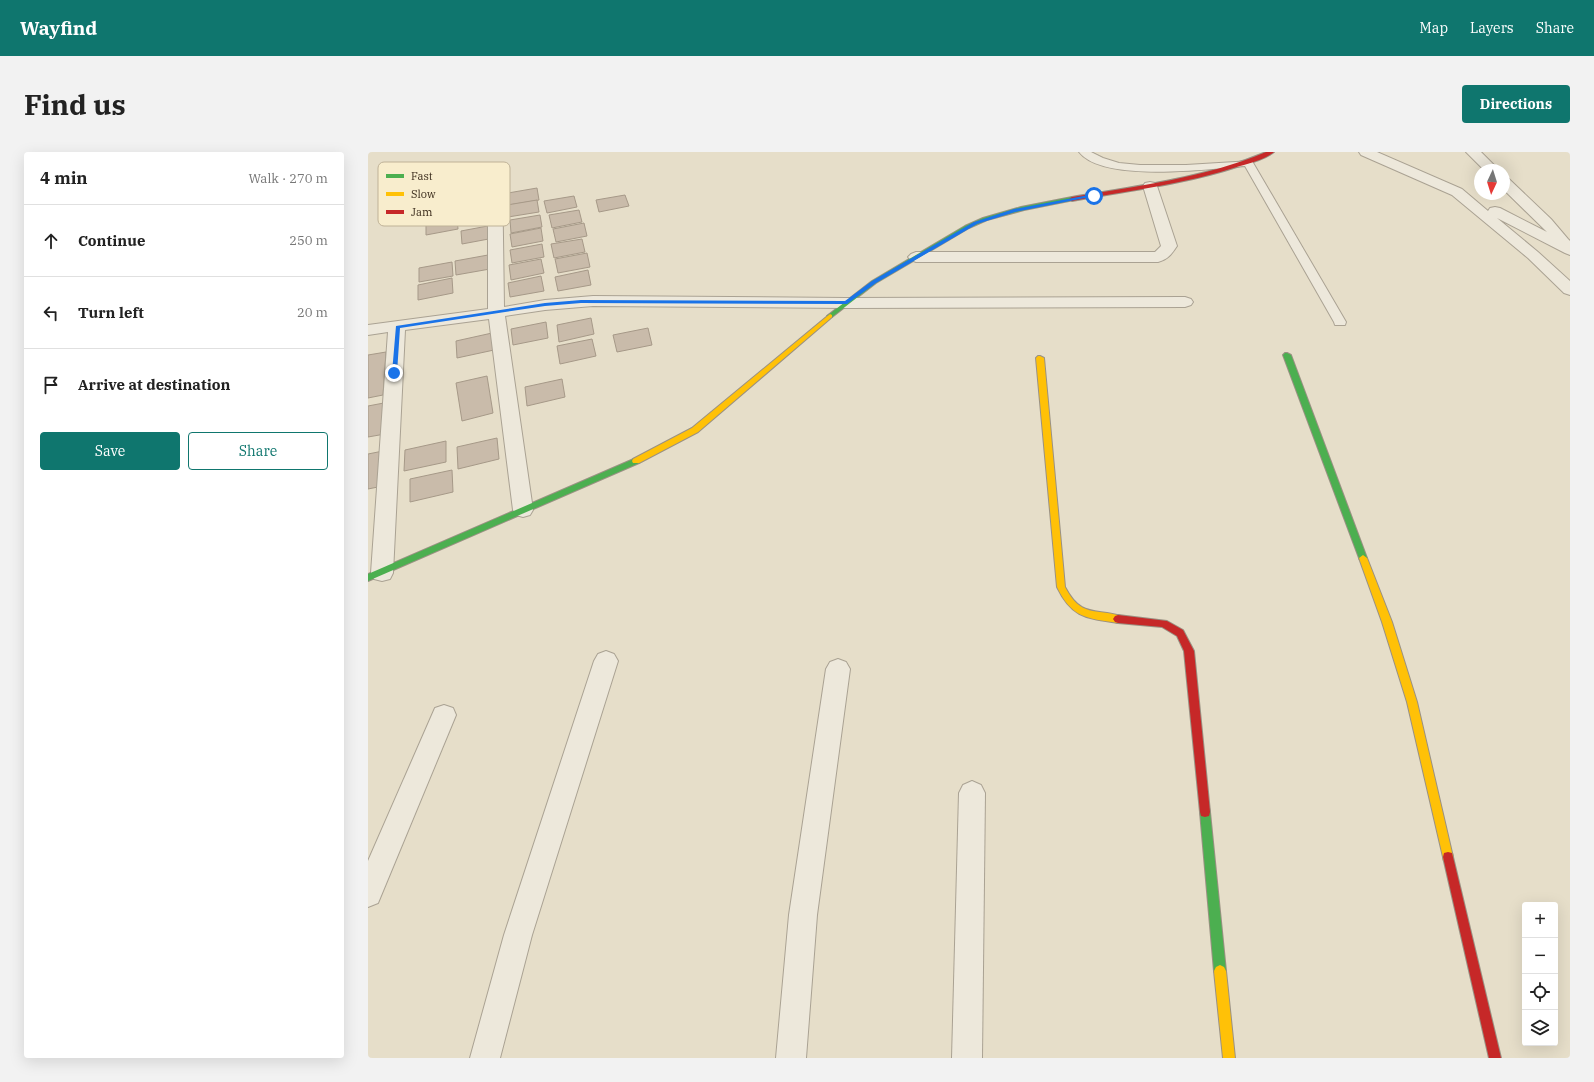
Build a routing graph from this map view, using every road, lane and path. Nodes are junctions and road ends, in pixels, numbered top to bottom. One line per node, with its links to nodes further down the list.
1 (1084, 152): 5 (lane)
2 (1271, 152): 5 (street)
3 (1366, 152): 9 (street)
4 (1473, 152): 6 (street)
5 (1248, 163): 7 (street); 17 (lane)
6 (1486, 164)
7 (1150, 186): 12 (street); 12 (street)
8 (1510, 188): 11 (street)
9 (1457, 192): 11 (street); 13 (street)
10 (495, 226): 16 (street)
11 (1568, 249)
12 (916, 257): 15 (street)
13 (1570, 290)
14 (1186, 302): 15 (street)
15 (846, 303): 16 (street); 22 (street)
16 (496, 313): 18 (street); 22 (street)
17 (1340, 322)
18 (397, 327): 19 (street); 23 (street)
19 (368, 330)
20 (1287, 355): 33 (street)
21 (1040, 358): 32 (street)
22 (523, 510): 23 (street)
23 (375, 576)
24 (606, 661): 29 (street)
25 (838, 669): 30 (street)
26 (444, 715): 28 (street)
27 (972, 794): 31 (street)
28 (368, 894)
29 (485, 1058)
30 (791, 1058)
31 (967, 1058)
32 (1229, 1058)
33 (1495, 1058)

